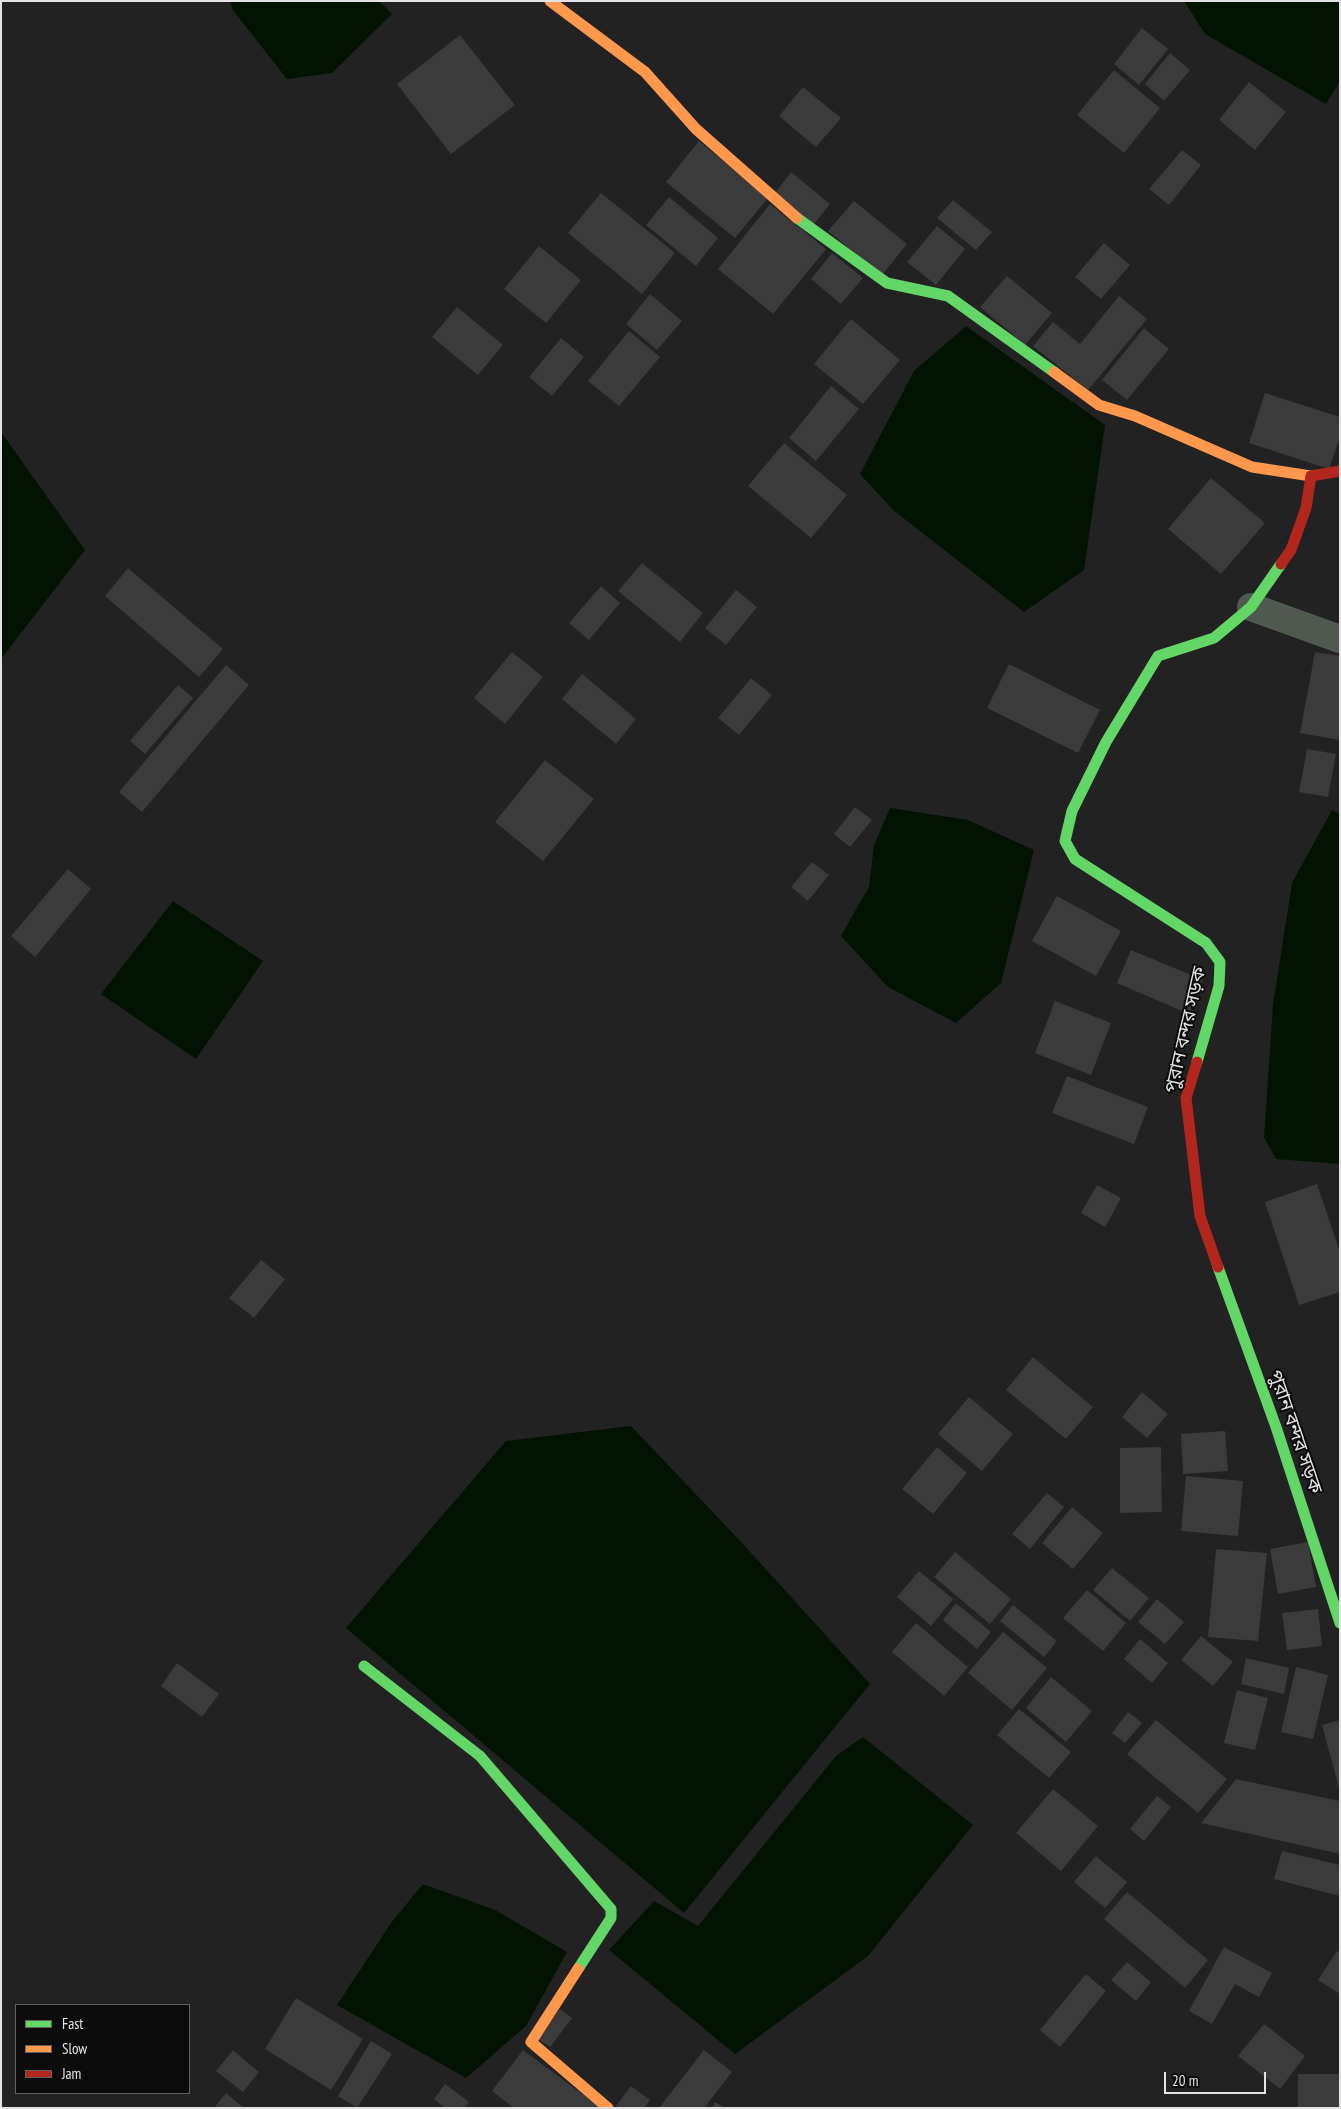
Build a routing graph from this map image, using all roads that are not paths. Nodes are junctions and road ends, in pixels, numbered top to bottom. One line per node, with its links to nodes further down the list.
1 (550, 1): 3 (street)
2 (1340, 471): 3 (street)
3 (1311, 476): 4 (street, পুরান বন্দর সড়ক)
4 (1251, 607): 5 (street); 6 (street, পুরান বন্দর সড়ক)
5 (1340, 639)
6 (1340, 1623)
7 (364, 1666): 8 (street)
8 (608, 2108)

